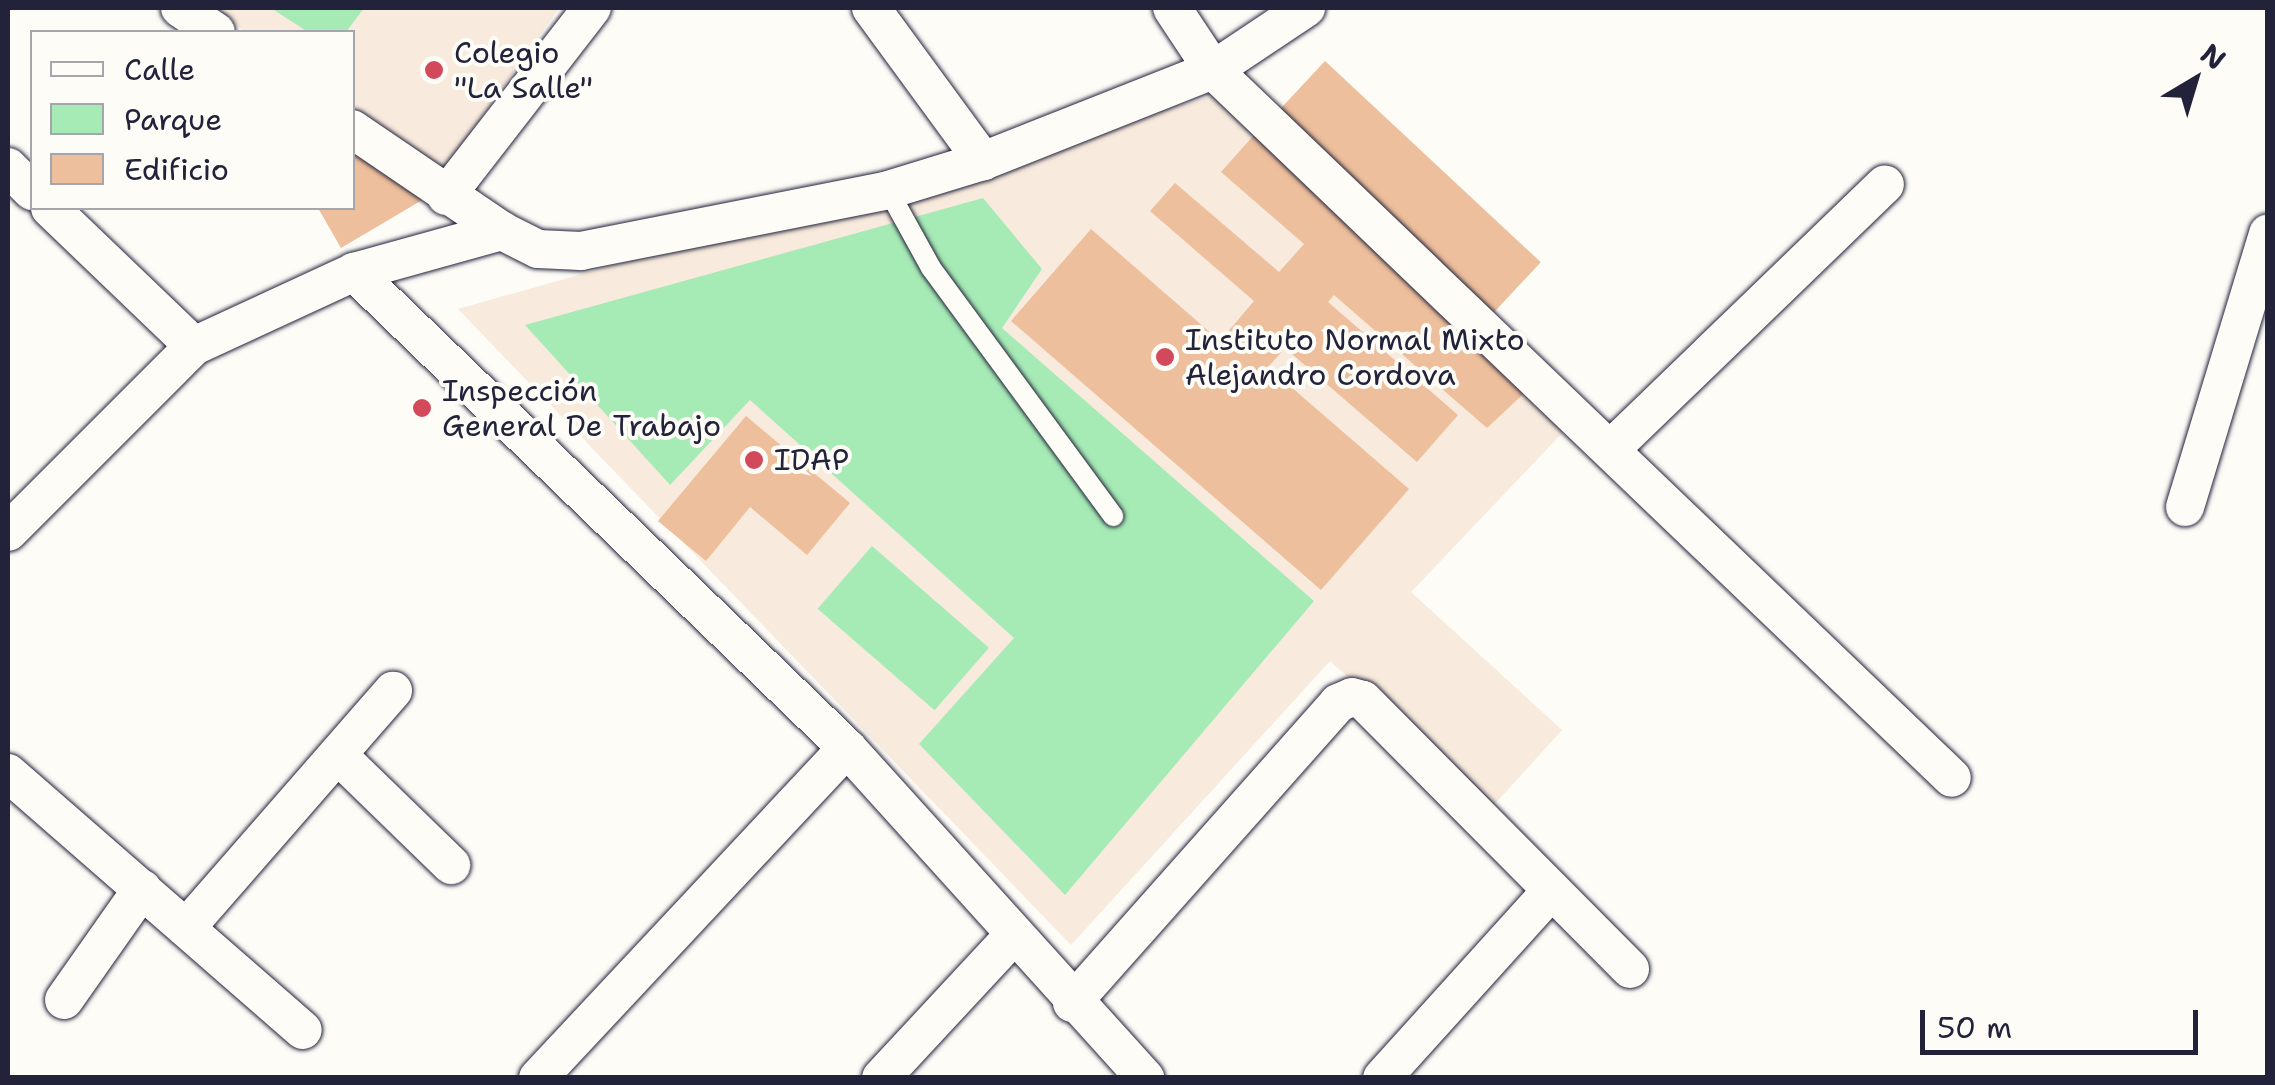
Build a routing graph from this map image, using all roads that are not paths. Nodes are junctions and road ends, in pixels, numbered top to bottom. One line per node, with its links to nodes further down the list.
1 (180, 8): 6 (street)
2 (592, 8): 14 (street)
3 (871, 8): 9 (street)
4 (1172, 8): 7 (street)
5 (1306, 8): 7 (street)
6 (213, 30)
7 (1213, 70): 9 (street); 20 (street)
8 (355, 131): 14 (street)
9 (983, 161): 13 (street)
10 (8, 167): 12 (street)
11 (1884, 184): 20 (street)
12 (30, 189)
13 (888, 190): 16 (street); 22 (lane)
14 (446, 196): 16 (street)
15 (52, 210): 19 (street)
16 (502, 231): 18 (street)
17 (2268, 233): 21 (street)
18 (354, 272): 19 (street); 25 (street)
19 (194, 346): 23 (street)
20 (1613, 447): 28 (street)
21 (2186, 506)
22 (1113, 516)
23 (9, 528)
24 (393, 691): 26 (street)
25 (846, 748): 33 (street); 38 (street)
26 (338, 754): 29 (street); 32 (street)
27 (8, 772): 30 (street)
28 (1952, 778)
29 (451, 865)
30 (142, 889): 32 (street); 35 (street)
31 (1552, 890): 34 (street); 36 (street); 41 (street)
32 (186, 928): 37 (street)
33 (1013, 936): 36 (street); 39 (street)
34 (1630, 969)
35 (64, 1000)
36 (1072, 1003): 40 (street)
37 (303, 1030)
38 (538, 1078)
39 (882, 1078)
40 (1145, 1078)
41 (1382, 1078)

